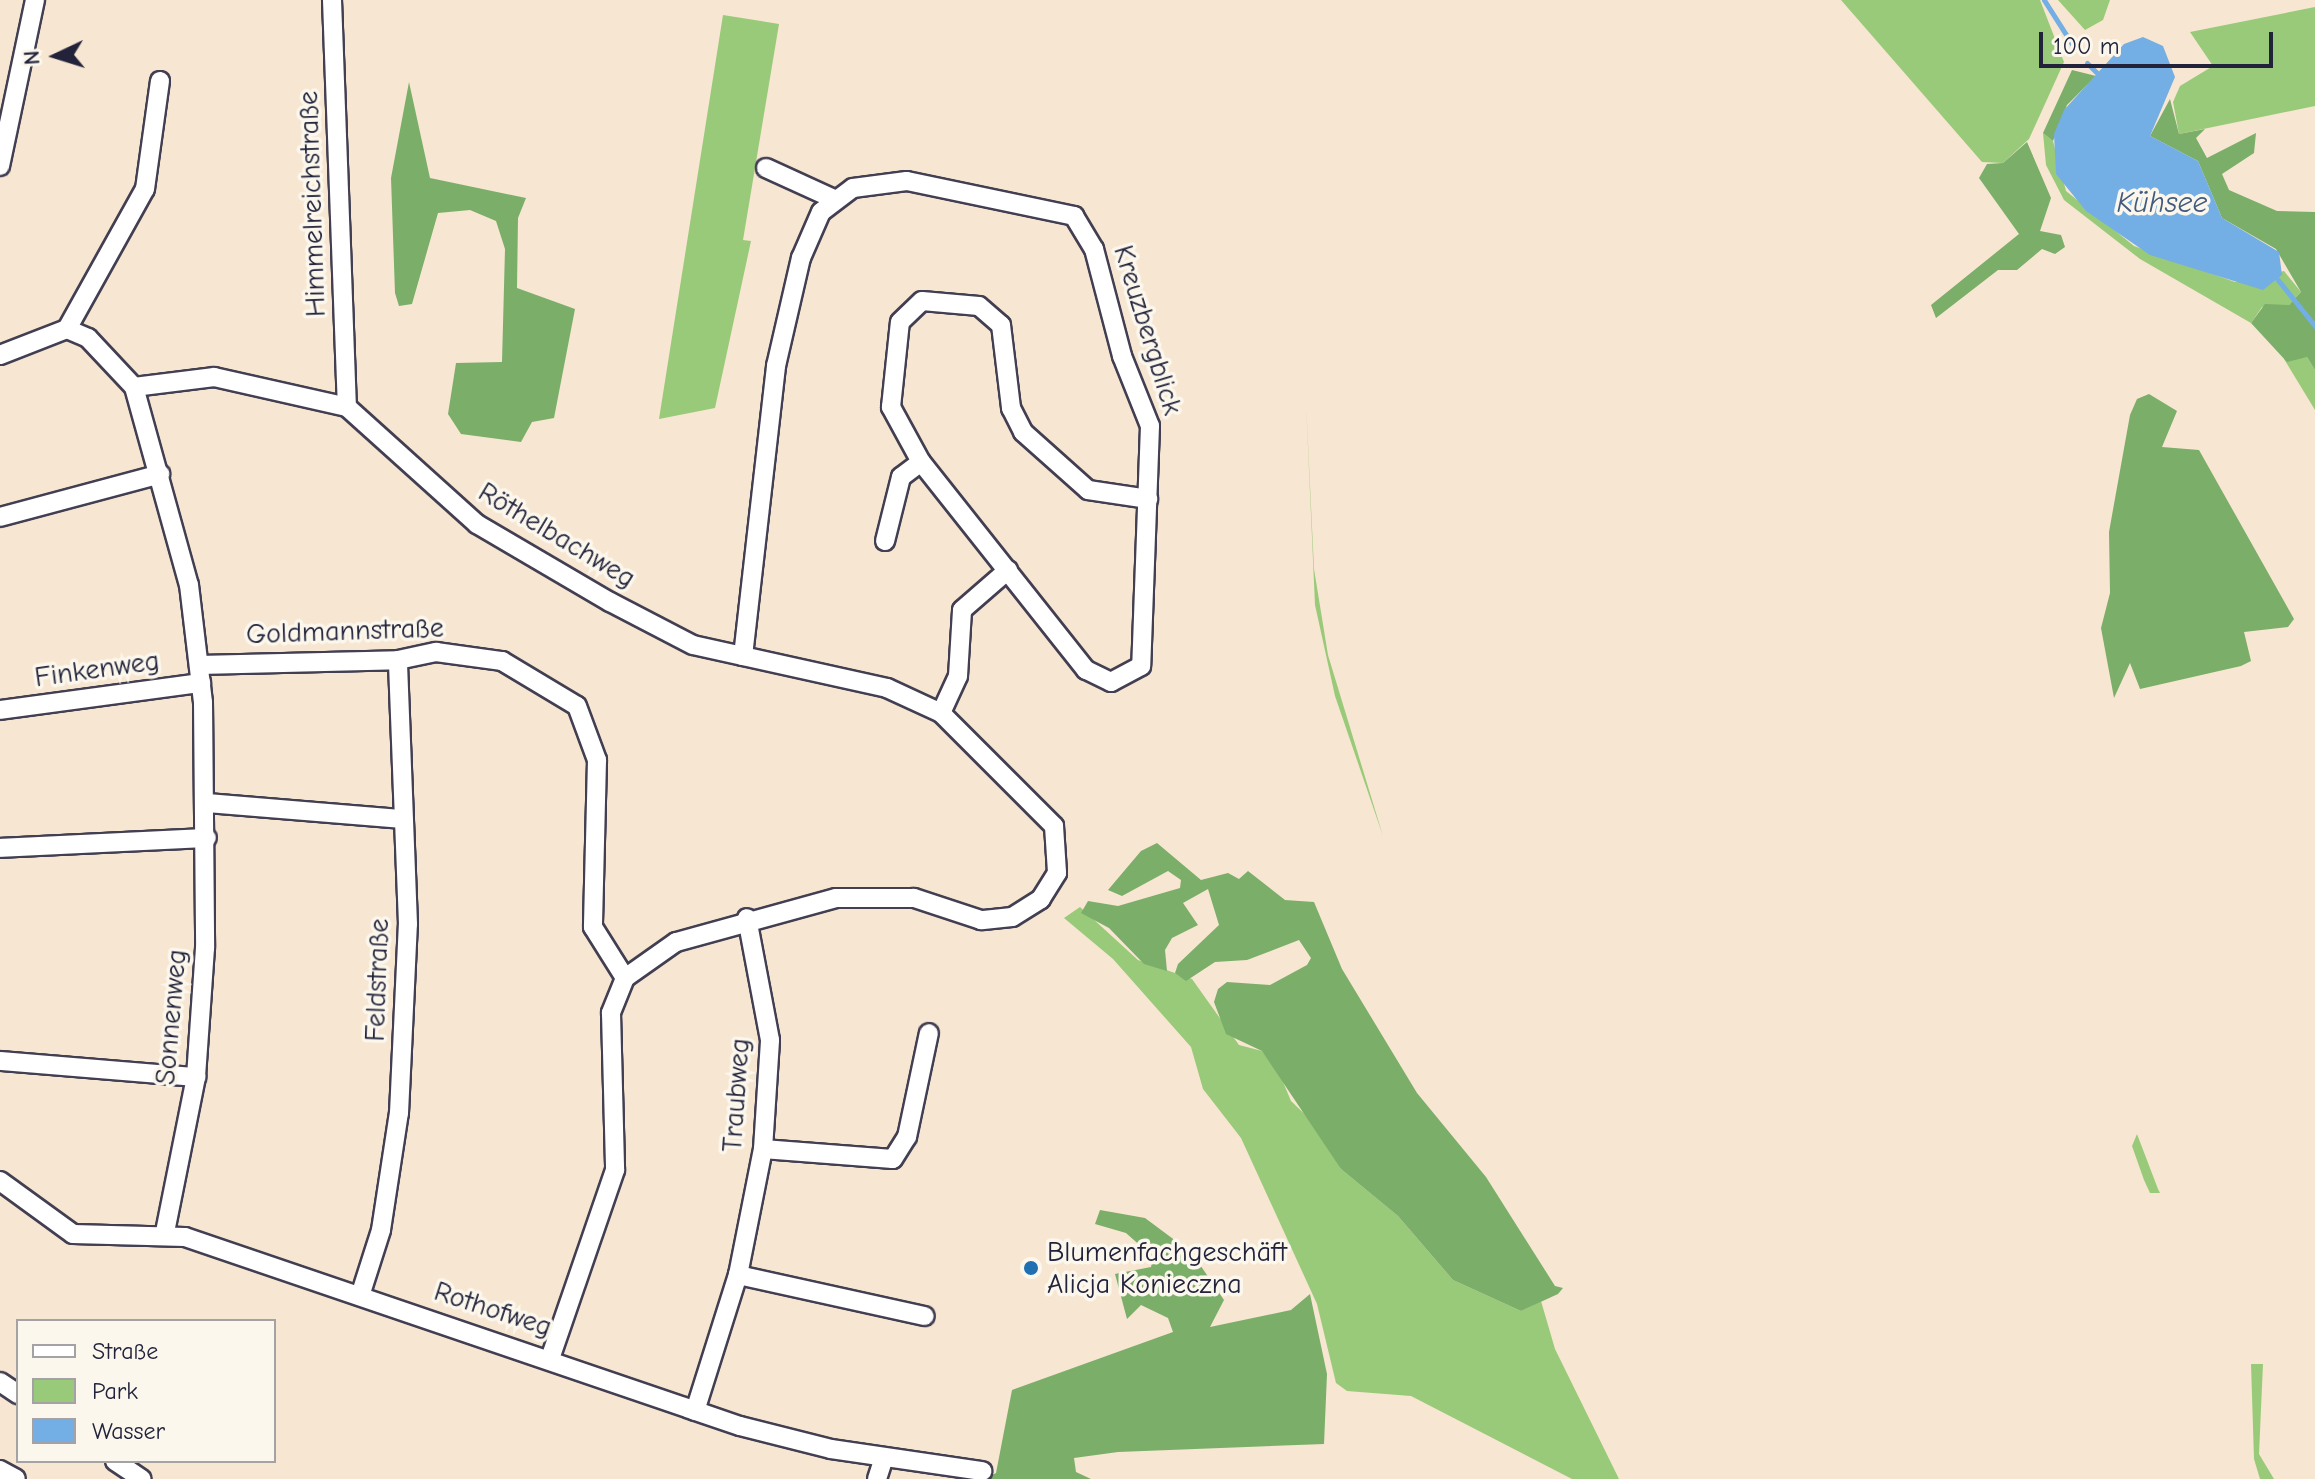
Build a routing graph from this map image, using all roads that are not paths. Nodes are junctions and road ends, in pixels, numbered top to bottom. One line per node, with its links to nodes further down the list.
1 (35, 0): 4 (street)
2 (332, 0): 10 (street, Himmelreichstraße)
3 (160, 81): 7 (street)
4 (0, 166)
5 (766, 168): 6 (street)
6 (834, 199): 13 (street, Kreuzbergblick); 17 (street)
7 (67, 329): 8 (street); 9 (street)
8 (0, 355)
9 (134, 387): 10 (street, Röthelbachweg); 12 (street)
10 (347, 407): 17 (street, Röthelbachweg)
11 (921, 462): 13 (street, Kreuzbergblick); 15 (street); 16 (street, Kreuzbergblick)
12 (160, 474): 14 (street); 19 (street, Sonnenweg)
13 (1148, 499): 16 (street, Kreuzbergblick)
14 (0, 517)
15 (885, 541)
16 (1008, 570): 21 (street)
17 (743, 656): 21 (street, Röthelbachweg)
18 (398, 660): 19 (street, Goldmannstraße); 23 (street, Feldstraße); 27 (street, Goldmannstraße)
19 (200, 674): 20 (street, Finkenweg); 22 (street, Sonnenweg)
20 (0, 710)
21 (941, 713): 26 (street, Röthelbachweg)
22 (207, 803): 23 (street); 24 (street, Sonnenweg)
23 (403, 819): 35 (street, Feldstraße)
24 (207, 838): 25 (street); 30 (street, Sonnenweg)
25 (0, 848)
26 (747, 918): 27 (street); 31 (street, Traubweg)
27 (625, 978): 37 (street)
28 (929, 1033): 31 (street)
29 (0, 1061): 30 (street)
30 (196, 1077): 33 (street, Sonnenweg)
31 (763, 1149): 34 (street, Traubweg)
32 (0, 1181): 33 (street, Rothofweg)
33 (165, 1232): 35 (street, Rothofweg)
34 (738, 1275): 36 (street); 38 (street, Traubweg)
35 (360, 1296): 37 (street, Rothofweg)
36 (925, 1316)
37 (551, 1356): 38 (street, Rothofweg)
38 (695, 1411): 39 (street, Rothofweg)
39 (884, 1458): 42 (street, Rothofweg); 45 (street)
40 (118, 1463): 44 (street)
41 (0, 1470): 43 (street)
42 (982, 1471)
43 (16, 1479)
44 (142, 1479)
45 (877, 1479)

